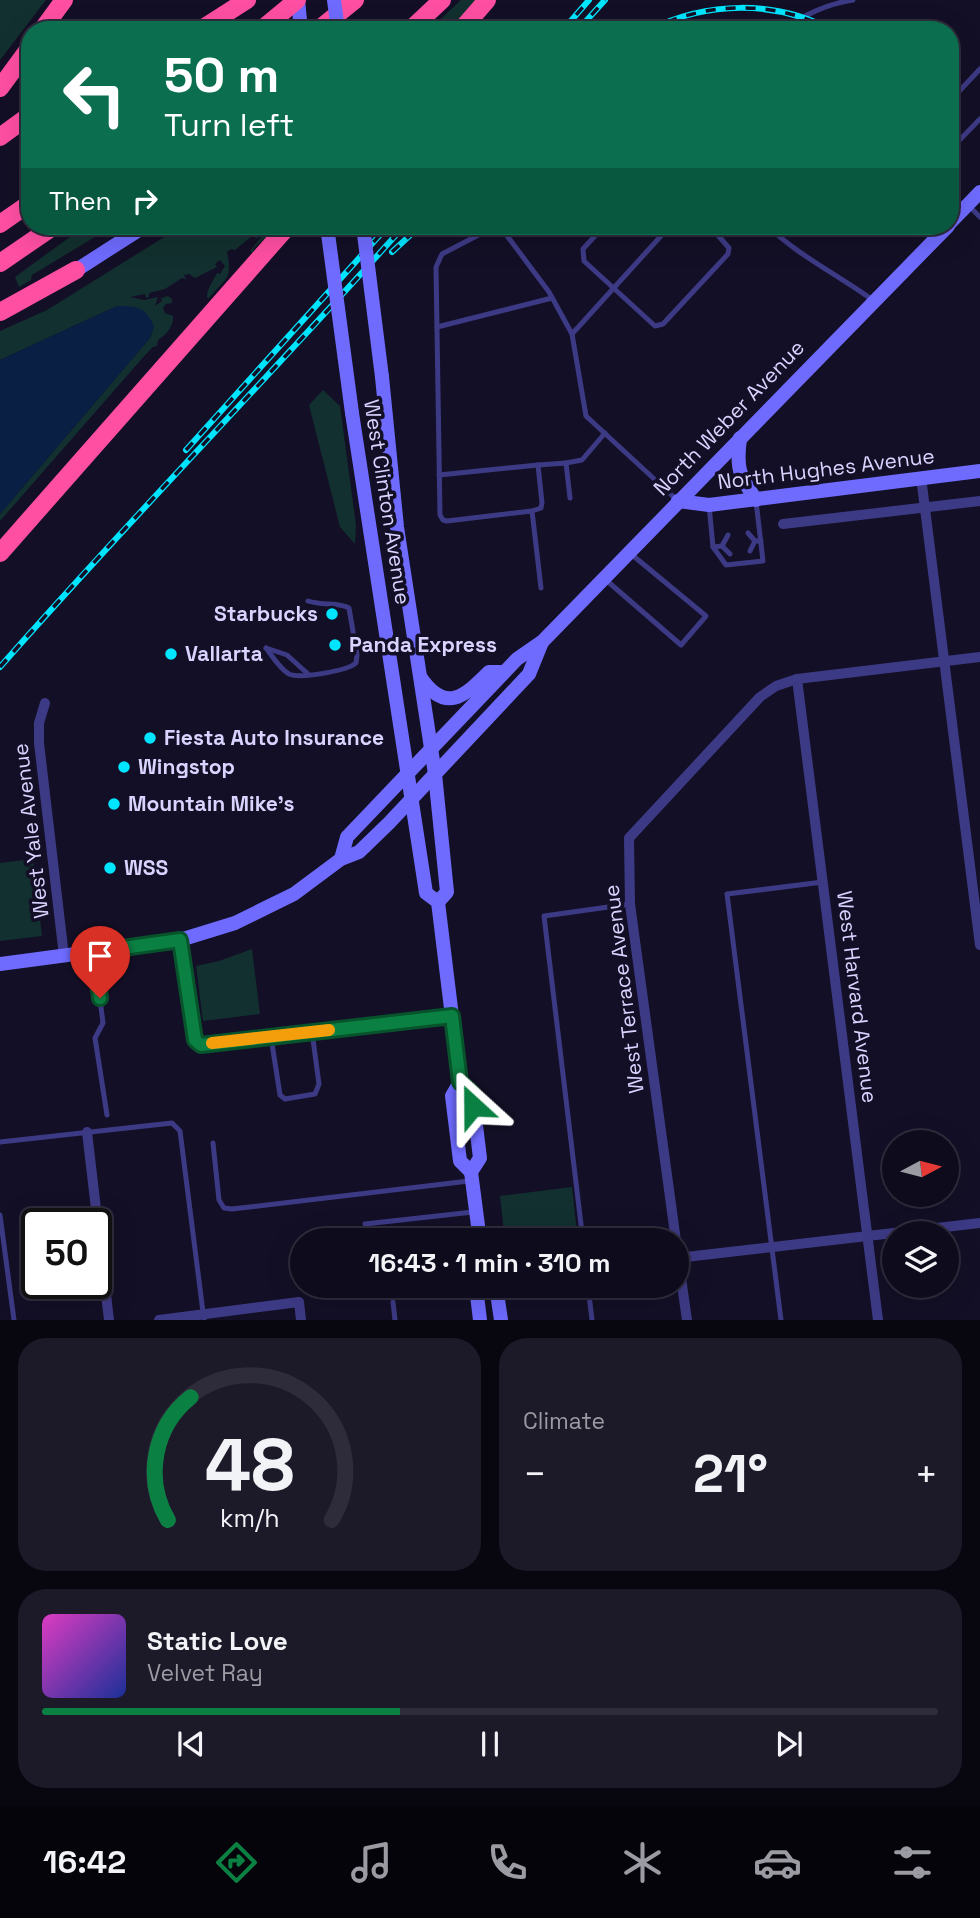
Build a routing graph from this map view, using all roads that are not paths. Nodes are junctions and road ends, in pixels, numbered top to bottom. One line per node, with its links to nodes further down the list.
1 (64, 0): 9 (highway)
2 (247, 0): 10 (highway)
3 (297, 0): 11 (highway); 12 (main road)
4 (334, 0): 14 (main road, bridge)
5 (355, 0): 13 (highway)
6 (442, 0): 15 (highway)
7 (487, 0): 16 (highway)
8 (853, 0): 17 (lane)
9 (49, 21)
10 (214, 21)
11 (272, 21)
12 (300, 21)
13 (329, 21)
14 (337, 21)
15 (420, 21)
16 (469, 21)
17 (795, 21)
18 (21, 59): 20 (highway)
19 (980, 69): 21 (lane)
20 (0, 88)
21 (959, 91)
22 (980, 119): 25 (lane)
23 (21, 122): 24 (highway)
24 (0, 137)
25 (959, 141)
26 (980, 192): 27 (main road, North Weber Avenue)
27 (967, 205): 29 (main road, North Weber Avenue); 30 (lane)
28 (21, 209): 31 (highway)
29 (959, 213)
30 (980, 218)
31 (0, 223)
32 (41, 235): 44 (highway)
33 (131, 235): 45 (main road)
34 (280, 235): 75 (highway)
35 (328, 235): 90 (main road, West Clinton Avenue, bridge)
36 (364, 235): 85 (main road, West Clinton Avenue, bridge)
37 (478, 235): 51 (lane)
38 (506, 235): 47 (lane)
39 (596, 235): 46 (lane)
40 (662, 235): 46 (lane)
41 (720, 235): 46 (lane)
42 (777, 235): 48 (lane)
43 (936, 235): 48 (main road, North Weber Avenue)
44 (0, 263)
45 (76, 270): 49 (highway); 50 (main road)
46 (612, 289): 52 (lane)
47 (552, 298): 51 (lane); 52 (lane)
48 (874, 301): 54 (main road, North Weber Avenue)
49 (0, 312)
50 (0, 321)
51 (437, 327): 58 (lane)
52 (572, 334): 53 (lane)
53 (605, 433): 55 (lane); 62 (lane)
54 (740, 438): 61 (main road); 62 (main road, North Weber Avenue)
55 (566, 463): 56 (lane); 60 (lane)
56 (538, 465): 58 (lane); 66 (lane)
57 (980, 471): 59 (main road, North Hughes Avenue)
58 (439, 475): 66 (lane)
59 (921, 477): 61 (main road, North Hughes Avenue); 65 (street)
60 (570, 498)
61 (756, 500): 64 (main road, North Hughes Avenue); 70 (lane)
62 (678, 501): 64 (main road, North Hughes Avenue); 74 (main road, North Weber Avenue)
63 (980, 501): 65 (street)
64 (709, 505): 72 (lane)
65 (924, 508): 67 (street); 82 (street)
66 (533, 511): 78 (lane)
67 (783, 524)
68 (747, 533): 70 (lane)
69 (728, 535): 71 (lane)
70 (755, 542): 72 (lane); 73 (lane)
71 (726, 545): 72 (lane); 76 (lane)
72 (713, 547)
73 (750, 551)
74 (628, 552): 77 (main road, North Weber Avenue); 77 (lane)
75 (0, 553)
76 (730, 554)
77 (604, 578): 80 (main road, North Weber Avenue)
78 (541, 588)
79 (308, 601): 84 (lane)
80 (542, 641): 83 (main road, North Weber Avenue); 89 (main road, North Weber Avenue)
81 (980, 657): 82 (street, West Terrace Avenue)
82 (944, 661): 86 (street, West Terrace Avenue); 97 (street)
83 (503, 672): 85 (main road); 88 (main road, North Weber Avenue)
84 (312, 674): 84 (lane)
85 (420, 676): 88 (main road, West Clinton Avenue)
86 (797, 679): 93 (street, West Harvard Avenue); 95 (street, West Terrace Avenue)
87 (45, 703): 99 (street, West Yale Avenue)
88 (432, 750): 89 (main road, West Clinton Avenue); 90 (main road, North Weber Avenue)
89 (435, 774): 91 (main road, North Weber Avenue); 94 (main road, West Clinton Avenue)
90 (408, 775): 91 (main road, West Clinton Avenue); 92 (main road, North Weber Avenue)
91 (411, 799): 92 (main road, North Weber Avenue); 94 (main road, West Clinton Avenue)
92 (341, 859): 96 (main road, North Weber Avenue)
93 (823, 882): 116 (street, West Harvard Avenue); 117 (lane)
94 (438, 902): 101 (main road, West Clinton Avenue)
95 (629, 904): 114 (lane); 115 (street, West Terrace Avenue)
96 (180, 940): 98 (main road, North Weber Avenue); 103 (lane)
97 (980, 945)
98 (94, 952): 99 (main road, North Weber Avenue); 104 (lane)
99 (64, 956): 100 (main road, North Weber Avenue)
100 (0, 964)
101 (452, 1016): 102 (lane); 108 (main road, West Clinton Avenue)
102 (312, 1032): 103 (lane); 103 (lane)
103 (271, 1037)
104 (107, 1115)
105 (86, 1132): 106 (lane); 124 (lane); 126 (street)
106 (0, 1142)
107 (213, 1143): 108 (lane)
108 (472, 1176): 109 (main road, West Clinton Avenue)
109 (477, 1212): 112 (lane); 113 (main road, West Clinton Avenue)
110 (0, 1215): 125 (lane)
111 (980, 1223): 116 (street)
112 (365, 1224)
113 (479, 1228)
114 (581, 1228)
115 (674, 1228)
116 (867, 1236): 117 (street); 135 (street, West Harvard Avenue)
117 (771, 1247): 118 (street); 134 (lane)
118 (689, 1255)
119 (477, 1298): 130 (main road)
120 (498, 1298): 131 (main road)
121 (589, 1298): 132 (lane)
122 (684, 1298): 133 (street)
123 (393, 1301): 129 (lane)
124 (204, 1317): 127 (street); 128 (street)
125 (14, 1320)
126 (109, 1320)
127 (159, 1320)
128 (301, 1320)
129 (395, 1320)
130 (481, 1320)
131 (501, 1320)
132 (592, 1320)
133 (687, 1320)
134 (780, 1320)
135 (878, 1320)

